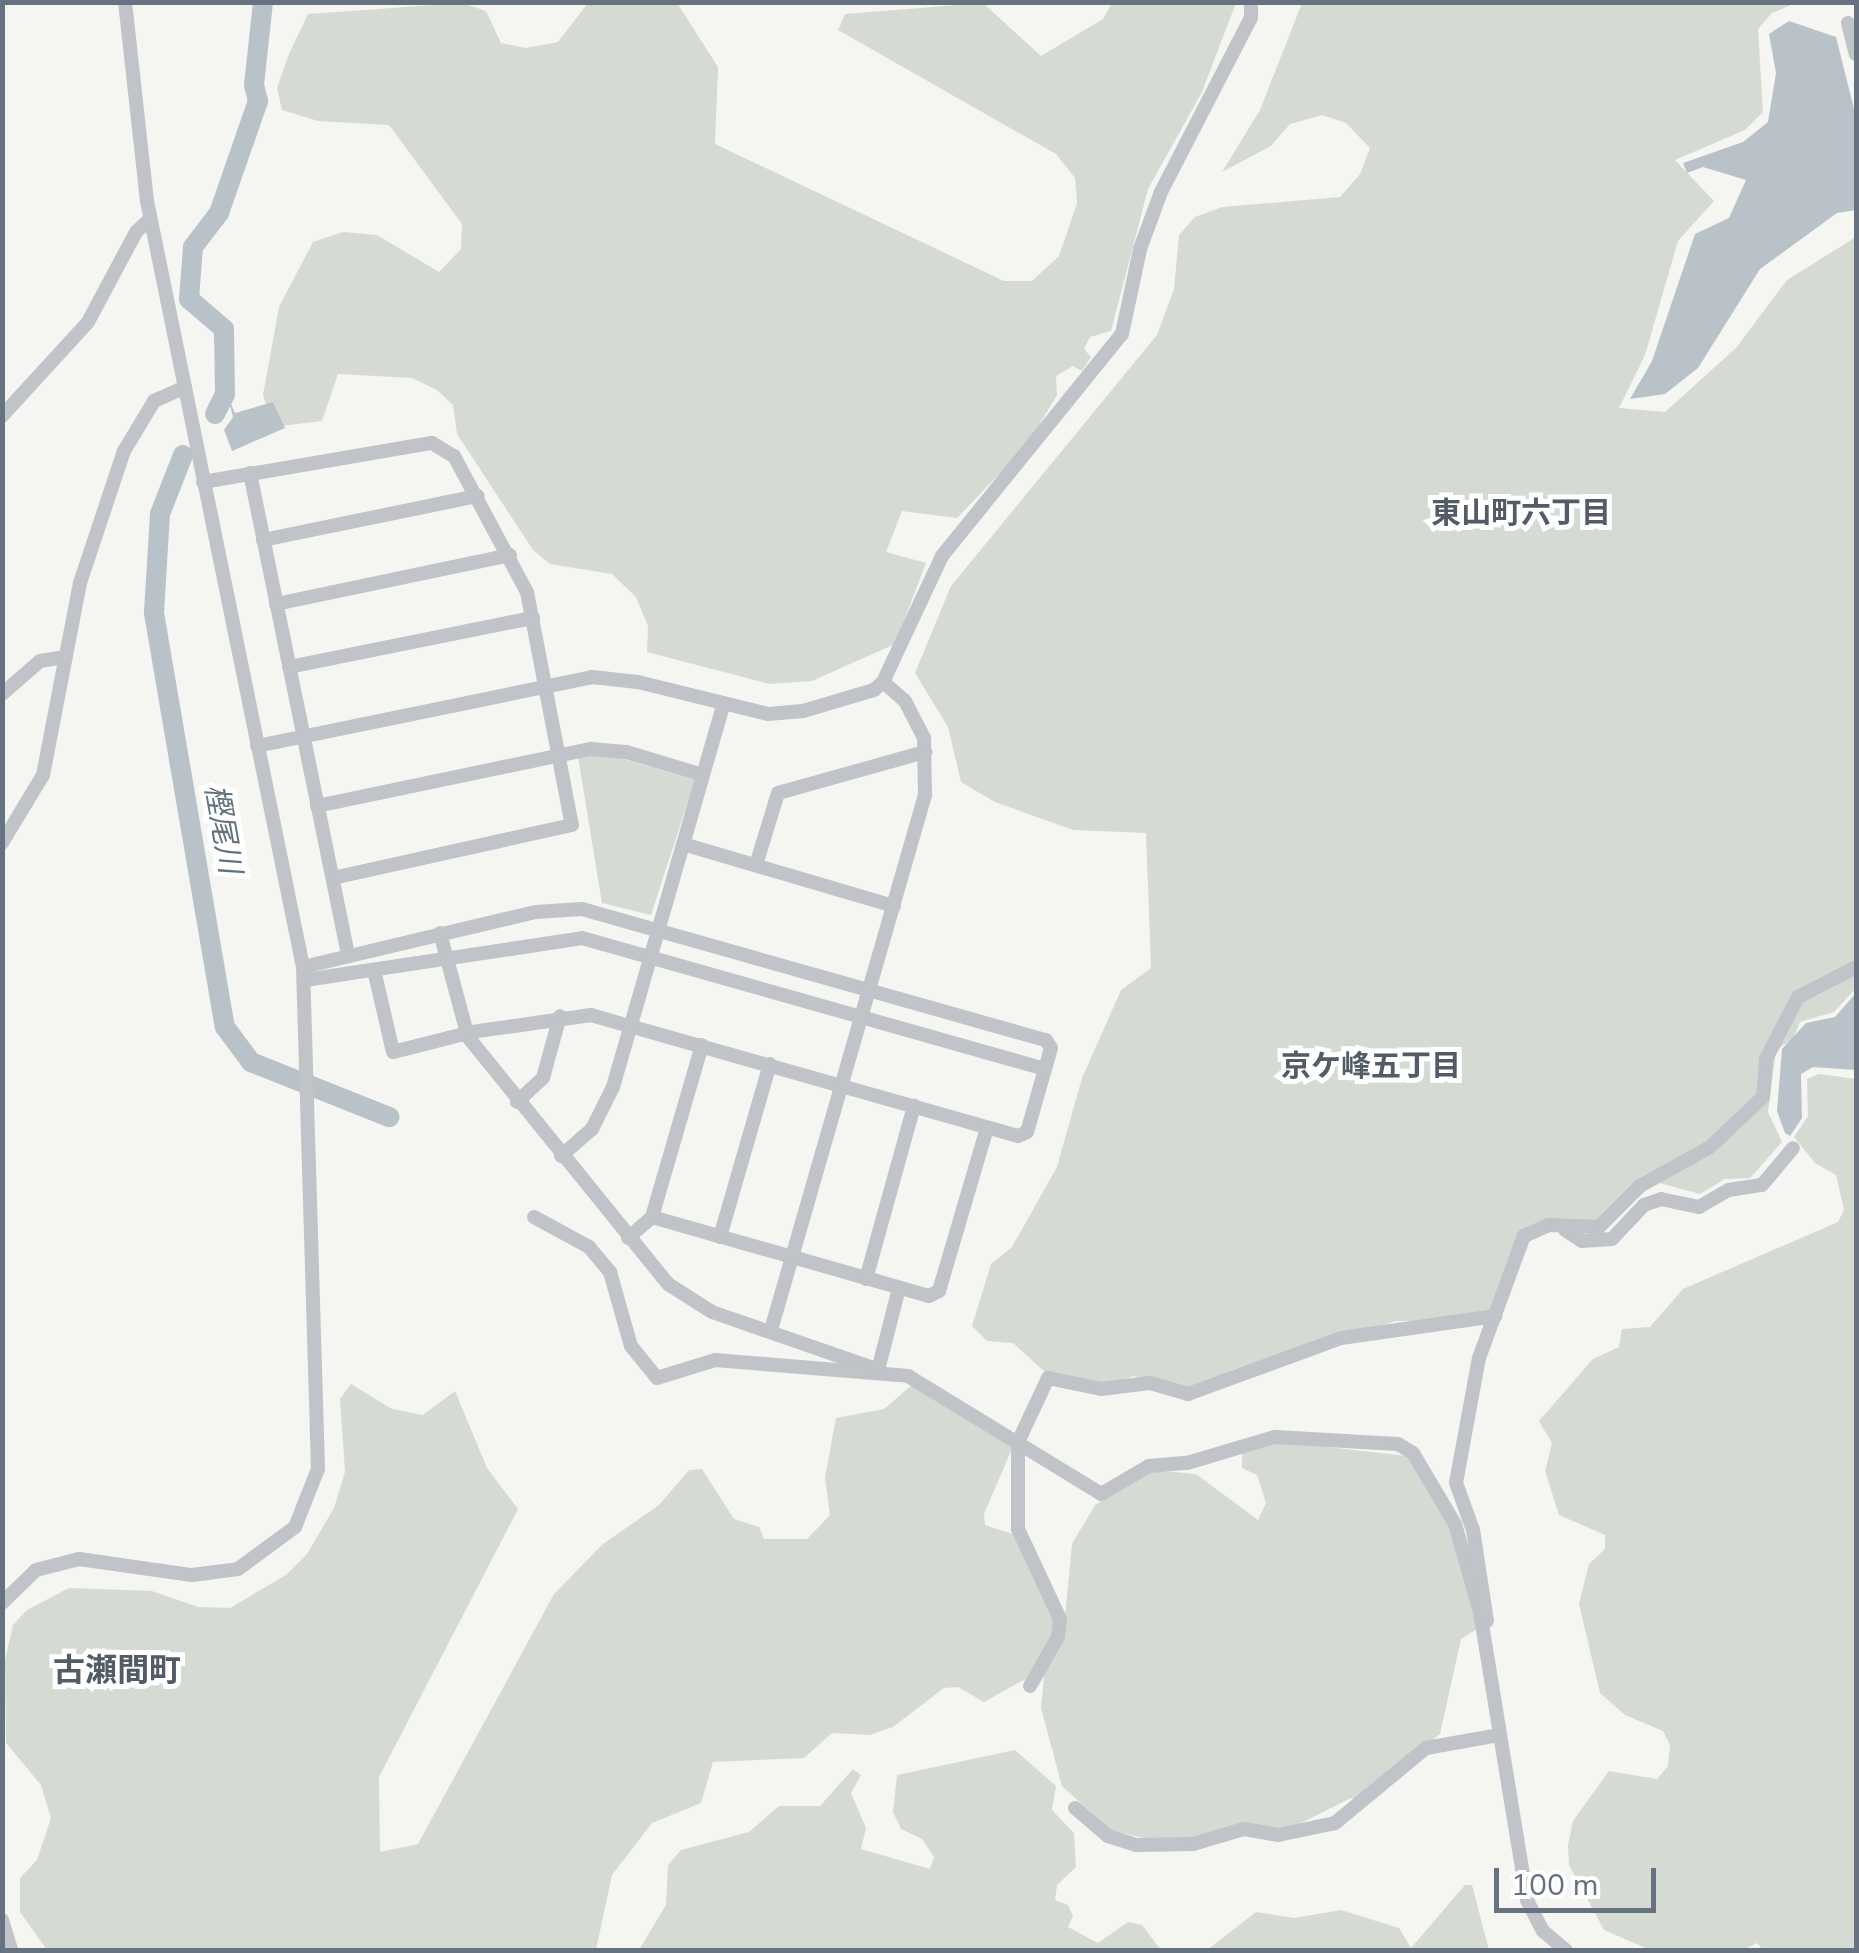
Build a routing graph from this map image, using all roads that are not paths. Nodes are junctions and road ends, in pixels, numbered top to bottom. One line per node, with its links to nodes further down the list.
1 (125, 2): 5 (street)
2 (1251, 2): 17 (street)
3 (1848, 24): 4 (street)
4 (1856, 54)
5 (150, 219): 6 (street); 7 (street)
6 (184, 387): 9 (street); 15 (street)
7 (2, 416)
8 (250, 473): 9 (street); 10 (street); 11 (street)
9 (203, 482): 22 (street)
10 (478, 496): 11 (street); 12 (street)
11 (263, 540): 13 (street)
12 (510, 556): 13 (street); 14 (street)
13 (276, 604): 16 (street)
14 (533, 618): 16 (street); 18 (street)
15 (66, 657): 19 (street); 27 (street)
16 (290, 667): 21 (street)
17 (883, 682): 20 (street); 23 (street)
18 (546, 685): 20 (street); 21 (street); 24 (street)
19 (2, 694)
20 (723, 707): 25 (street)
21 (304, 735): 22 (street); 26 (street)
22 (257, 746): 38 (street)
23 (925, 752): 29 (street); 31 (street)
24 (562, 754): 25 (street); 26 (street); 30 (street)
25 (703, 774): 28 (street)
26 (317, 806): 30 (street)
27 (2, 843)
28 (684, 844): 29 (street); 32 (street)
29 (756, 865): 31 (street)
30 (334, 878): 34 (street)
31 (894, 906): 40 (street)
32 (658, 928): 33 (street); 35 (street); 40 (street)
33 (440, 933): 34 (street); 36 (street)
34 (348, 953): 38 (street)
35 (650, 954): 36 (street); 42 (street); 43 (street)
36 (444, 960): 39 (street); 44 (street)
37 (1856, 967): 56 (street)
38 (304, 974): 39 (street); 66 (street)
39 (375, 974): 44 (street)
40 (870, 990): 42 (street); 47 (street)
41 (560, 1016): 43 (street); 44 (street); 49 (street)
42 (862, 1017): 47 (street); 48 (street)
43 (632, 1024): 45 (street); 53 (street)
44 (468, 1037): 49 (street)
45 (702, 1046): 46 (street); 55 (street)
46 (770, 1064): 48 (street); 58 (street)
47 (1045, 1069): 51 (street)
48 (842, 1085): 50 (street); 59 (street)
49 (517, 1102): 53 (street)
50 (914, 1106): 51 (street); 60 (street)
51 (987, 1128): 61 (street)
52 (1793, 1148): 56 (street)
53 (561, 1156): 57 (street)
54 (534, 1217): 64 (street)
55 (652, 1217): 57 (street); 58 (street)
56 (1560, 1227): 62 (street)
57 (628, 1238): 63 (street)
58 (720, 1238): 59 (street)
59 (792, 1258): 60 (street); 63 (street)
60 (866, 1279): 61 (street)
61 (899, 1288): 64 (street)
62 (1495, 1316): 65 (street); 67 (street)
63 (771, 1330): 64 (street)
64 (878, 1370): 65 (street)
65 (1018, 1442): 67 (street); 68 (street)
66 (2, 1603)
67 (1482, 1630): 69 (street)
68 (1030, 1686)
69 (1500, 1735): 70 (street); 74 (street)
70 (1076, 1808)
71 (2, 1920): 72 (street)
72 (3, 1930): 73 (street)
73 (12, 1950)
74 (1566, 1950)

